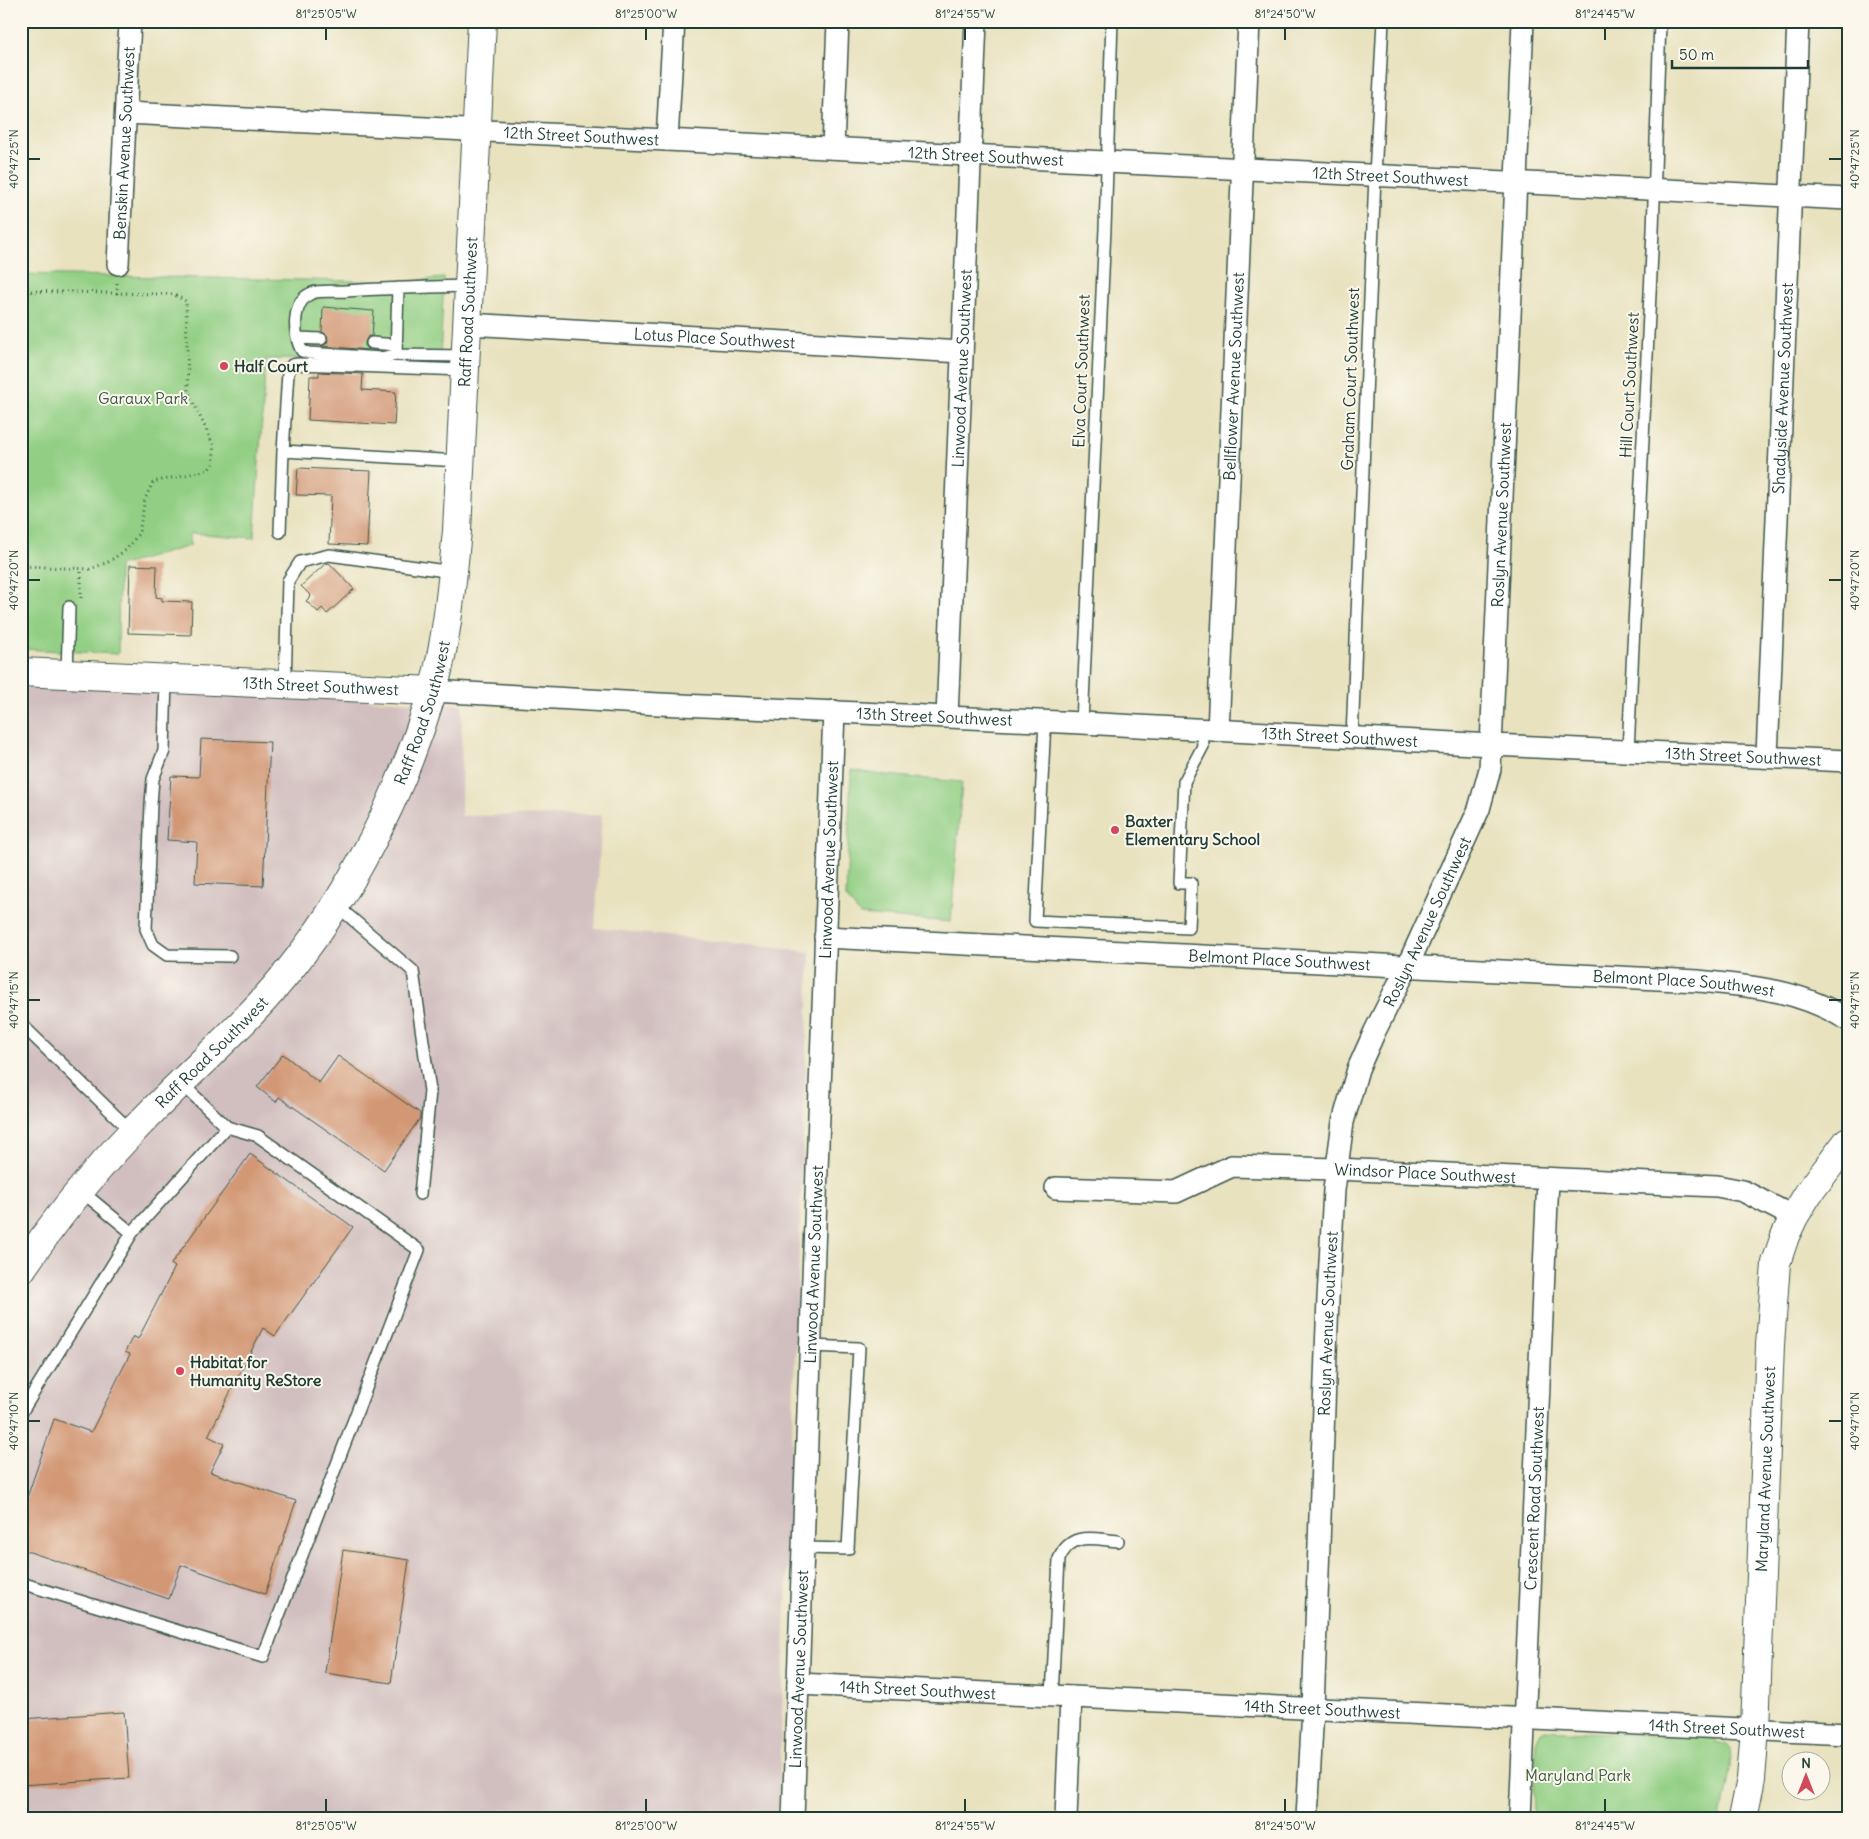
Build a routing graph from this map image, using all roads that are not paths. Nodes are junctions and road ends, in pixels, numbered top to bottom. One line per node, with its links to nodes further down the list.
1 (130, 21): 12 (street, Benskin Avenue Southwest)
2 (482, 21): 13 (main road, Raff Road Southwest)
3 (674, 21): 14 (street)
4 (838, 21): 15 (street)
5 (976, 21): 16 (street, Linwood Avenue Southwest)
6 (1112, 21): 17 (lane, Elva Court Southwest)
7 (1249, 21): 18 (street, Bellflower Avenue Southwest)
8 (1383, 21): 19 (lane, Graham Court Southwest)
9 (1523, 21): 20 (street, Roslyn Avenue Southwest)
10 (1660, 21): 21 (lane, Hill Court Southwest)
11 (1798, 21): 22 (street, Shadyside Avenue Southwest)
12 (126, 113): 13 (street, 12th Street Southwest); 24 (street, Benskin Avenue Southwest)
13 (476, 131): 14 (street, 12th Street Southwest); 25 (main road, Raff Road Southwest)
14 (667, 140): 15 (street, 12th Street Southwest)
15 (833, 148): 16 (street, 12th Street Southwest)
16 (970, 156): 17 (street, 12th Street Southwest); 32 (street, Linwood Avenue Southwest)
17 (1106, 162): 18 (street, 12th Street Southwest); 47 (lane, Elva Court Southwest)
18 (1242, 169): 19 (street, 12th Street Southwest); 48 (street, Bellflower Avenue Southwest)
19 (1375, 176): 20 (street, 12th Street Southwest); 49 (lane, Graham Court Southwest)
20 (1516, 183): 21 (street, 12th Street Southwest); 50 (street, Roslyn Avenue Southwest)
21 (1653, 190): 22 (street, 12th Street Southwest); 51 (lane, Hill Court Southwest)
22 (1791, 196): 23 (street, 12th Street Southwest); 52 (street, Shadyside Avenue Southwest)
23 (1848, 199)
24 (118, 264)
25 (469, 286): 26 (lane); 27 (main road, Raff Road Southwest)
26 (398, 288): 28 (lane); 31 (lane)
27 (467, 324): 32 (street, Lotus Place Southwest); 33 (main road, Raff Road Southwest)
28 (297, 338): 29 (lane); 31 (lane)
29 (321, 339)
30 (372, 343): 31 (lane)
31 (396, 350): 33 (lane)
32 (962, 352): 45 (street, Linwood Avenue Southwest)
33 (465, 363): 34 (lane); 35 (main road, Raff Road Southwest)
34 (283, 451): 35 (lane); 36 (lane)
35 (460, 461): 37 (main road, Raff Road Southwest)
36 (280, 532)
37 (453, 572): 42 (lane); 43 (main road, Raff Road Southwest)
38 (75, 607): 40 (lane)
39 (21, 672): 40 (main road, 13th Street Southwest)
40 (67, 674): 41 (main road, 13th Street Southwest)
41 (166, 678): 42 (main road, 13th Street Southwest); 56 (lane)
42 (285, 684): 43 (main road, 13th Street Southwest)
43 (433, 691): 44 (street, 13th Street Southwest); 54 (main road, Raff Road Southwest)
44 (834, 712): 45 (street, 13th Street Southwest); 55 (street, Linwood Avenue Southwest)
45 (947, 717): 46 (street, 13th Street Southwest)
46 (1045, 721): 47 (street, 13th Street Southwest); 48 (lane)
47 (1082, 723): 48 (street, 13th Street Southwest)
48 (1210, 730): 49 (street, 13th Street Southwest)
49 (1352, 738): 50 (street, 13th Street Southwest)
50 (1492, 745): 51 (street, 13th Street Southwest); 57 (street, Roslyn Avenue Southwest)
51 (1628, 751): 52 (street, 13th Street Southwest)
52 (1767, 756): 53 (street, 13th Street Southwest)
53 (1848, 761)
54 (336, 905): 60 (main road, Raff Road Southwest); 68 (lane)
55 (826, 937): 57 (street, Belmont Place Southwest); 72 (street, Linwood Avenue Southwest)
56 (230, 956)
57 (1407, 967): 58 (street, Belmont Place Southwest); 64 (street, Roslyn Avenue Southwest)
58 (1848, 1020)
59 (21, 1024): 62 (lane)
60 (181, 1083): 61 (lane); 62 (main road, Raff Road Southwest)
61 (227, 1127): 70 (lane); 76 (lane)
62 (132, 1132): 67 (main road, Raff Road Southwest)
63 (1848, 1142): 69 (main road, Maryland Avenue Southwest)
64 (1336, 1169): 65 (street, Windsor Place Southwest); 66 (street, Windsor Place Southwest); 79 (street, Roslyn Avenue Southwest)
65 (1548, 1179): 69 (street, Windsor Place Southwest); 80 (street, Crescent Road Southwest)
66 (1056, 1188)
67 (80, 1190): 70 (lane); 71 (main road, Raff Road Southwest)
68 (420, 1194)
69 (1794, 1217): 81 (main road, Maryland Avenue Southwest)
70 (132, 1234): 73 (lane)
71 (21, 1270)
72 (810, 1346): 75 (street, Linwood Avenue Southwest); 75 (lane)
73 (21, 1413)
74 (1118, 1541): 78 (lane)
75 (803, 1548): 77 (street, Linwood Avenue Southwest)
76 (21, 1583)
77 (798, 1684): 78 (street, 14th Street Southwest); 83 (street, Linwood Avenue Southwest)
78 (1061, 1697): 79 (street, 14th Street Southwest); 84 (street)
79 (1313, 1709): 80 (street, 14th Street Southwest); 85 (street, Roslyn Avenue Southwest)
80 (1525, 1720): 81 (street, 14th Street Southwest); 86 (street, Crescent Road Southwest)
81 (1755, 1729): 82 (street, 14th Street Southwest); 87 (main road, Maryland Avenue Southwest)
82 (1848, 1734)
83 (793, 1818)
84 (1066, 1818)
85 (1307, 1818)
86 (1520, 1818)
87 (1743, 1818)

